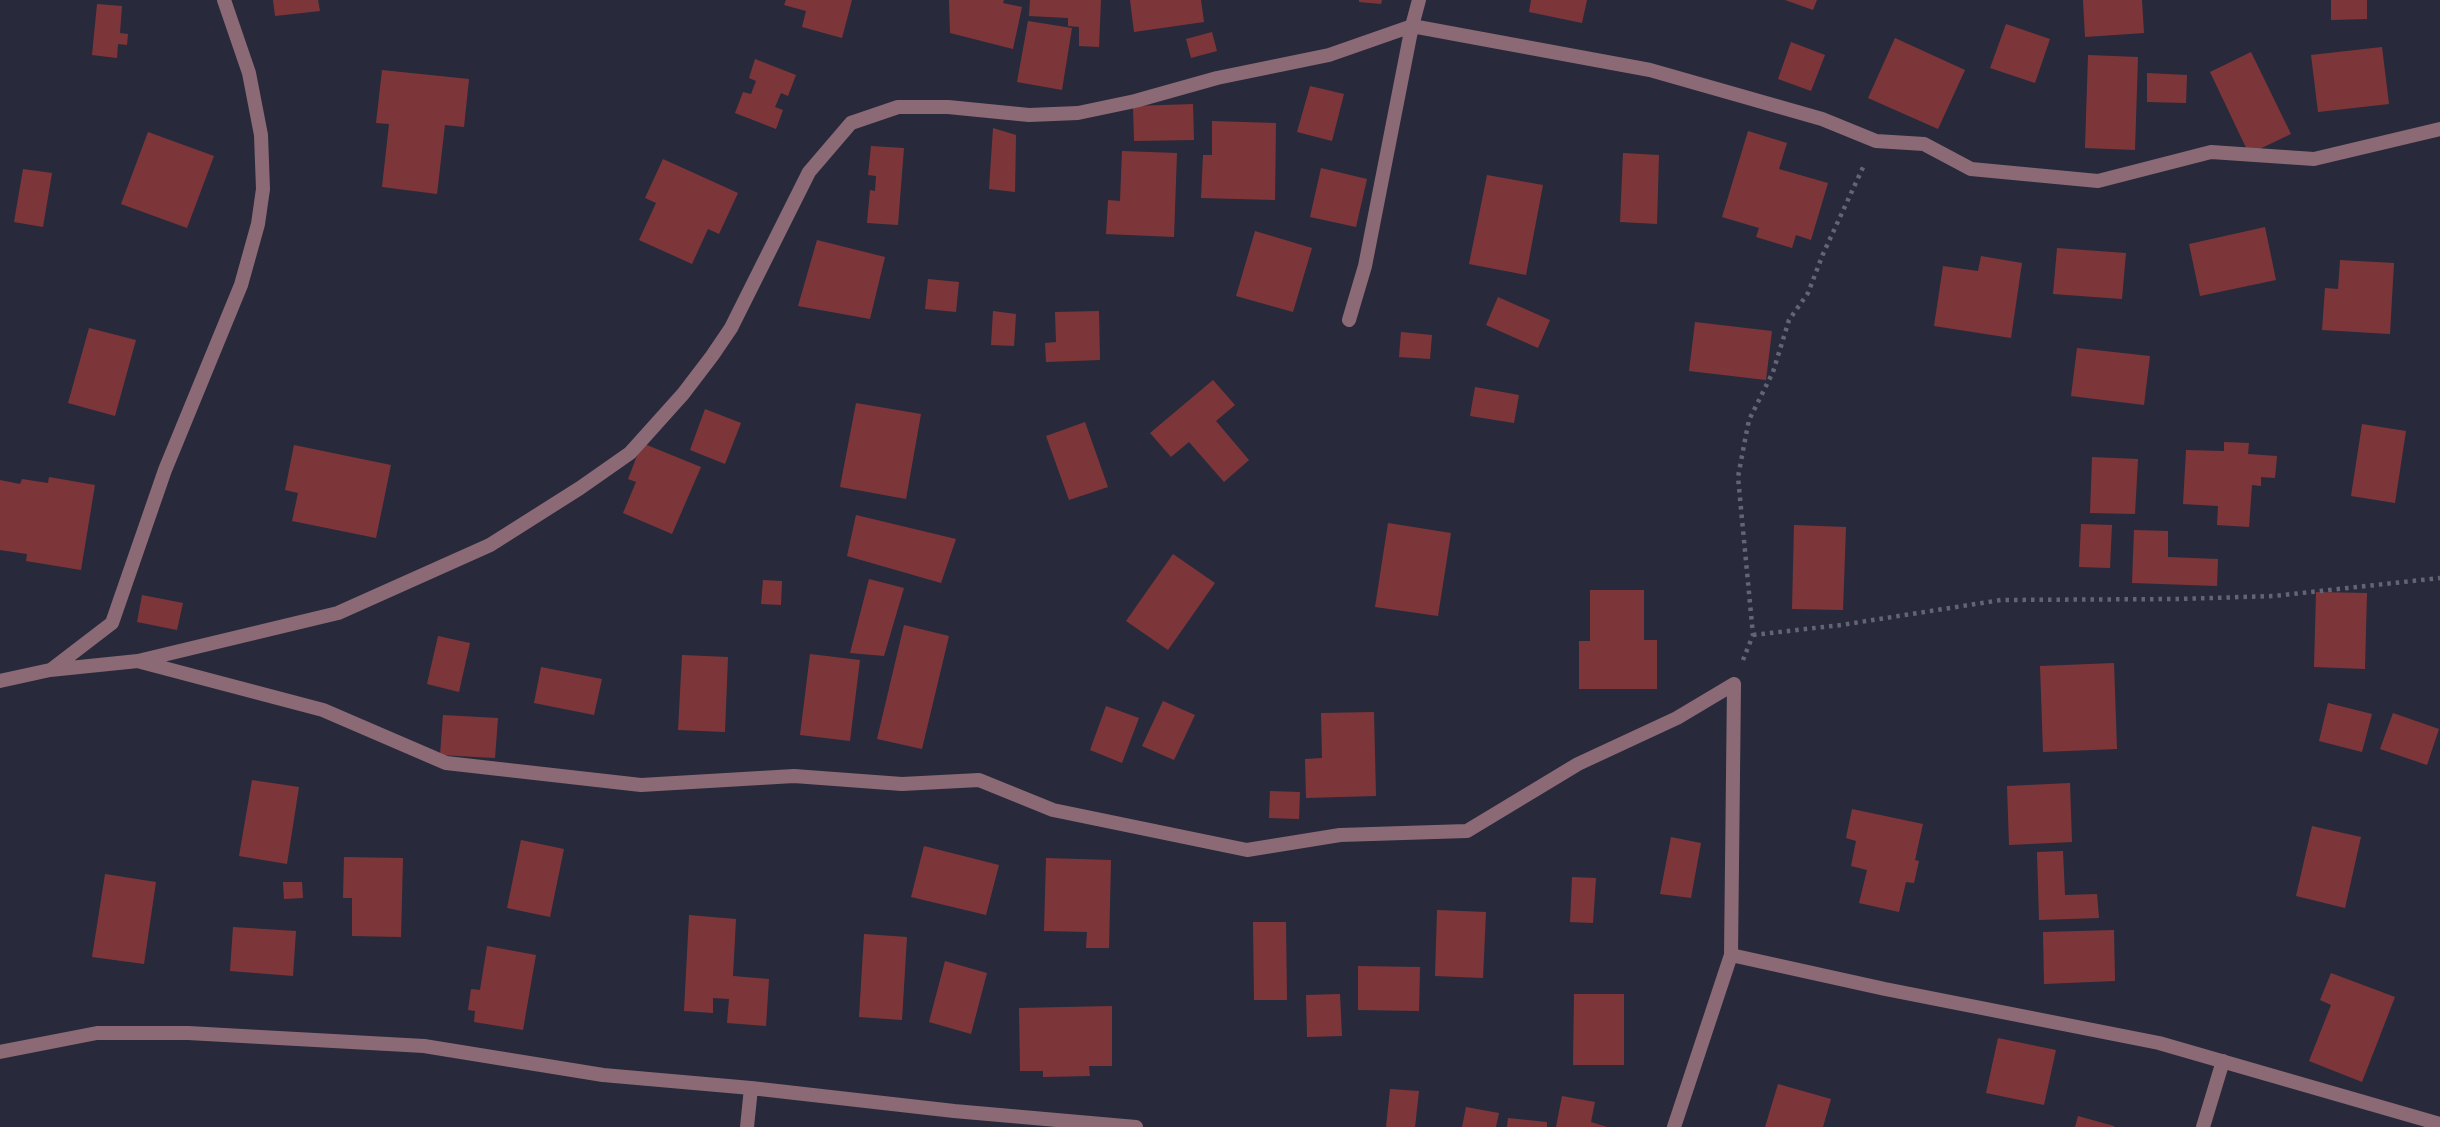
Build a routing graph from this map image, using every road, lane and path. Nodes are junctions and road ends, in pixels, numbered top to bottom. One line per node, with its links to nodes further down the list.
1 (224, 0): 10 (street)
2 (1419, 0): 3 (street)
3 (1412, 26): 5 (street); 6 (street); 9 (street)
4 (2440, 129): 5 (street)
5 (1876, 141): 8 (path)
6 (1349, 320)
7 (2440, 578): 8 (path)
8 (1753, 635): 12 (path)
9 (138, 661): 10 (street); 12 (street)
10 (50, 670): 11 (street)
11 (0, 681)
12 (1734, 684): 13 (street)
13 (1731, 955): 15 (street); 20 (street)
14 (0, 1052): 16 (street)
15 (2223, 1061): 17 (street); 21 (street)
16 (751, 1088): 18 (street); 19 (street)
17 (2440, 1124)
18 (747, 1127)
19 (1136, 1127)
20 (1674, 1127)
21 (2203, 1127)

